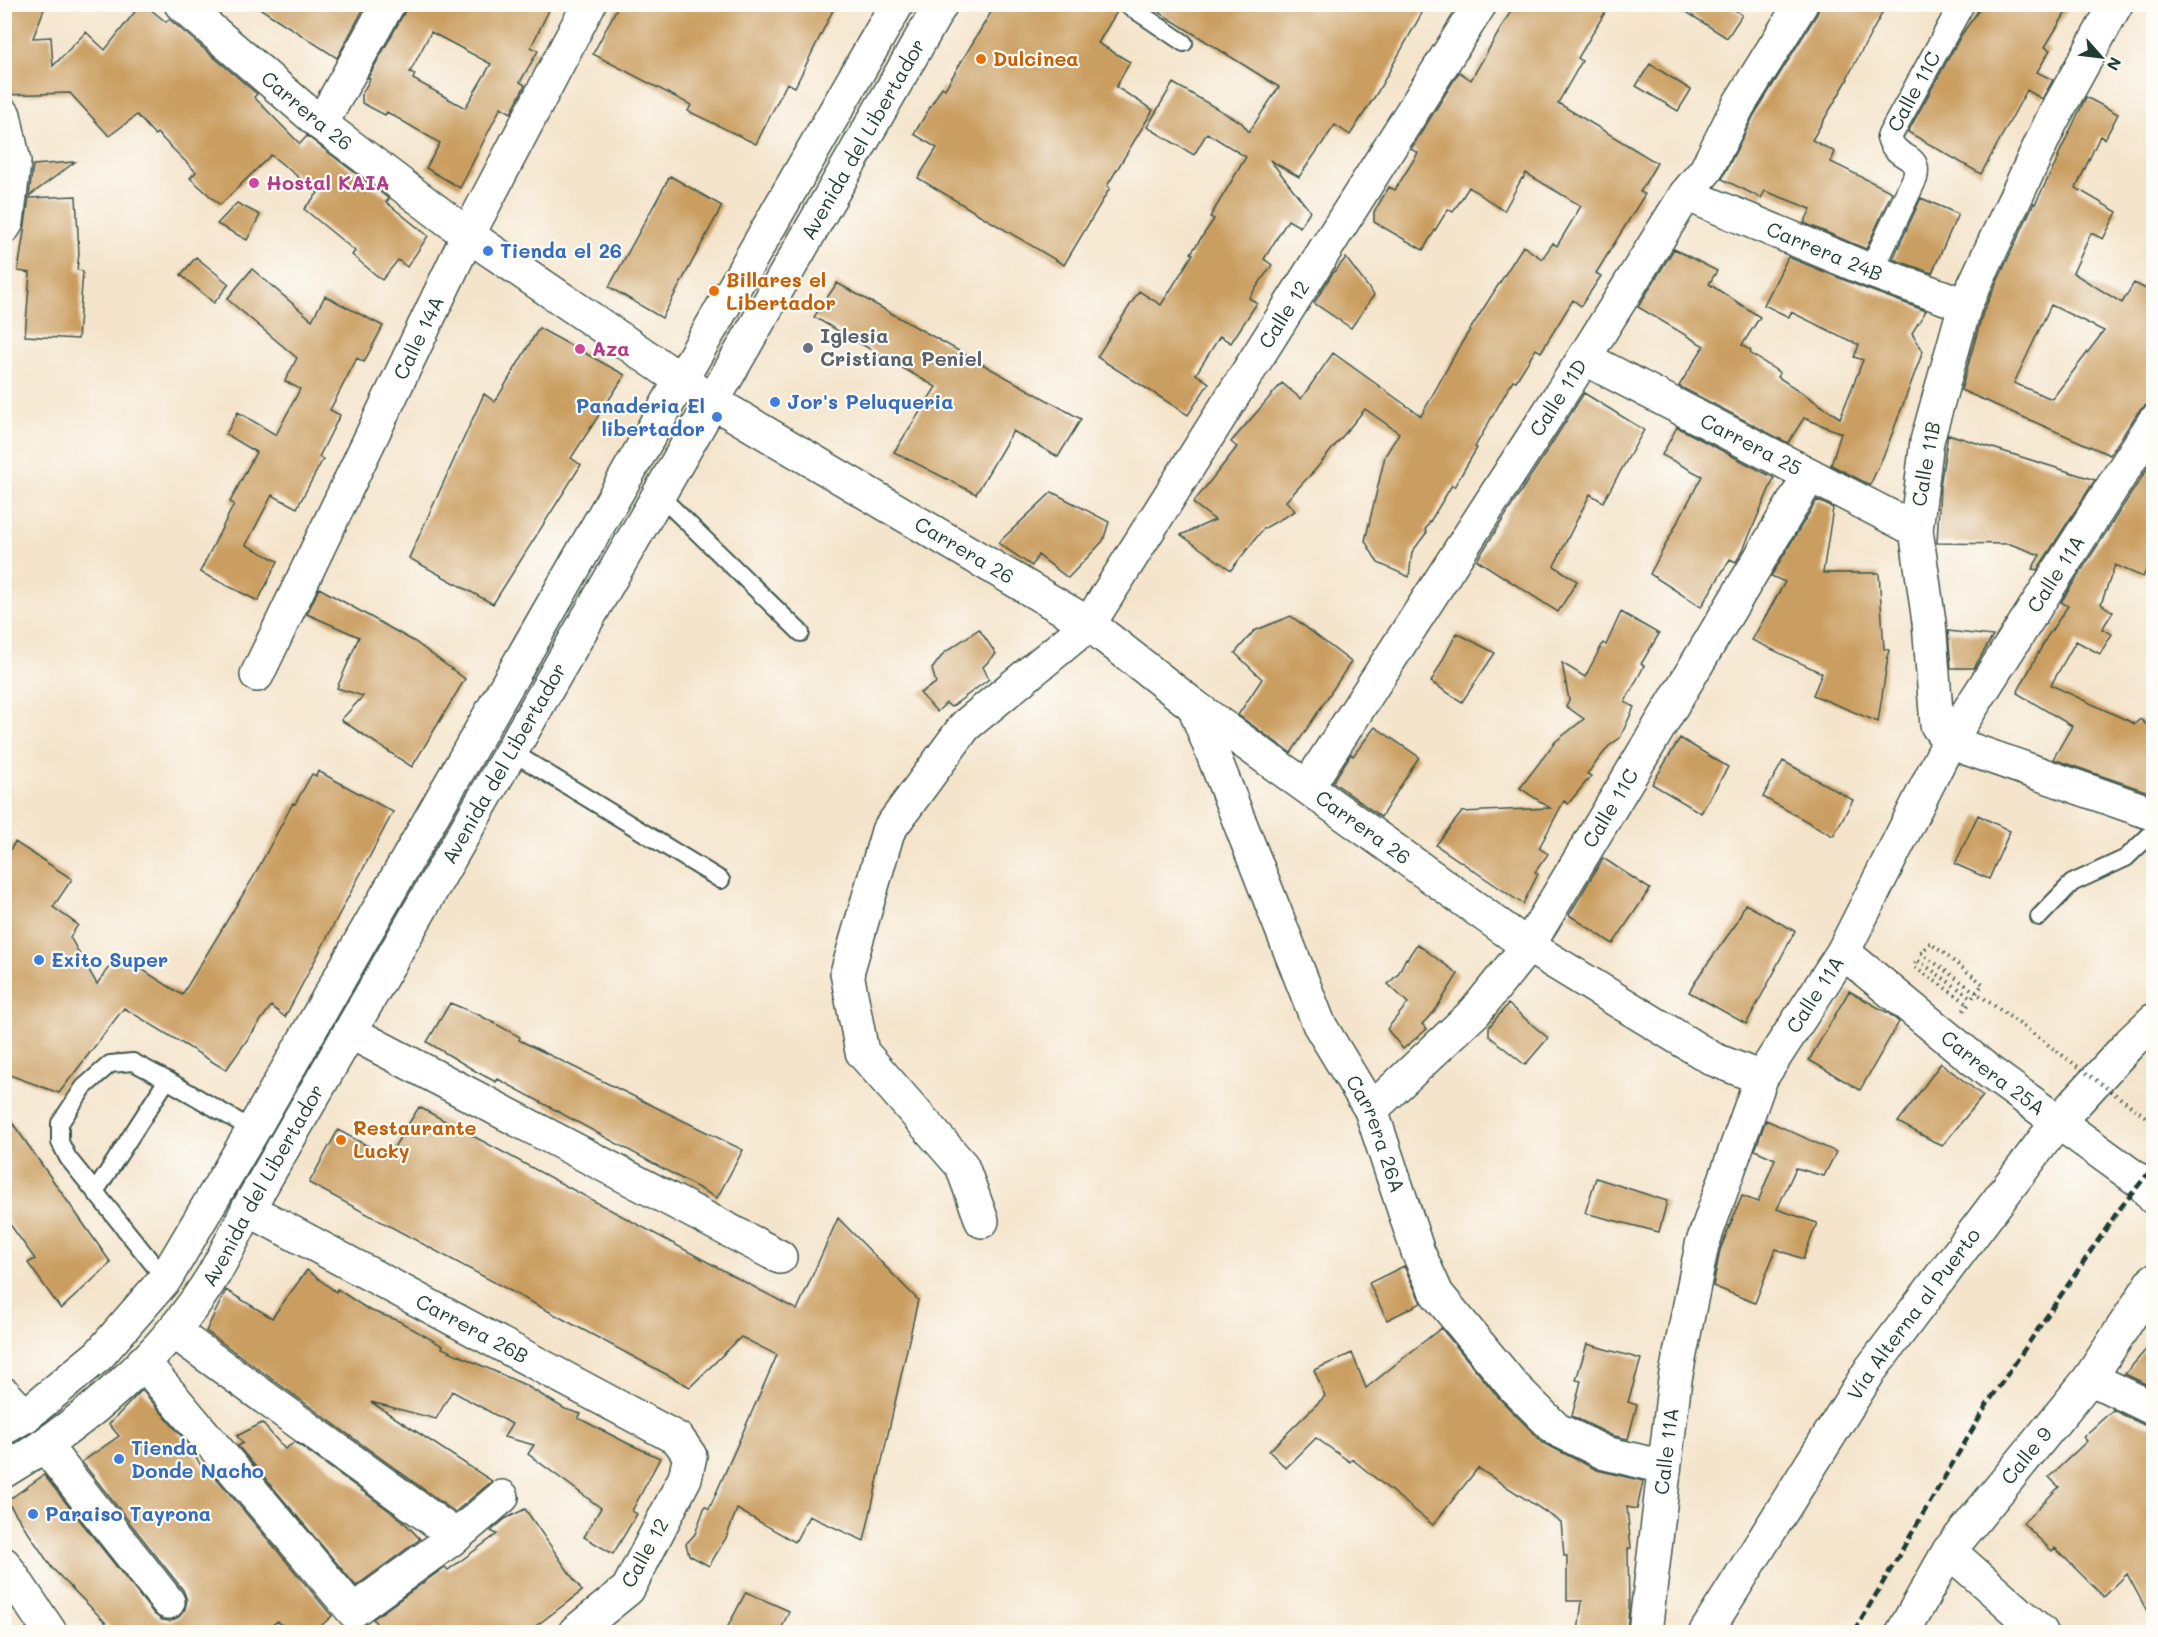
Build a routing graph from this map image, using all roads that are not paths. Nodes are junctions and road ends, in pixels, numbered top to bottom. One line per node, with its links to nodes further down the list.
1 (181, 4): 13 (street, Carrera 26)
2 (388, 4): 13 (street)
3 (590, 4): 16 (street, Calle 14A)
4 (897, 4): 20 (street, Avenida del Libertador)
5 (941, 4): 21 (street, Avenida del Libertador)
6 (1126, 4): 11 (lane)
7 (1480, 4): 26 (street, Calle 12)
8 (1801, 4): 14 (street, Calle 11D)
9 (1962, 4): 17 (street, Calle 11C)
10 (2116, 4): 18 (street, Calle 11B)
11 (1184, 42)
12 (4, 115): 15 (street)
13 (321, 124): 16 (street, Carrera 26)
14 (1686, 194): 17 (street, Carrera 24B); 19 (street, Calle 11D)
15 (4, 226)
16 (468, 236): 20 (street, Carrera 26); 28 (street, Calle 14A)
17 (1871, 271): 18 (street, Carrera 24B)
18 (1965, 306): 25 (street, Calle 11B)
19 (1584, 358): 23 (street, Carrera 25); 32 (street, Calle 11D)
20 (681, 380): 21 (street, Carrera 26); 45 (street, Avenida del Libertador)
21 (713, 402): 24 (street, Avenida del Libertador); 26 (street, Carrera 26)
22 (2154, 422): 30 (street, Calle 11A)
23 (1810, 475): 25 (street, Carrera 25); 37 (street, Calle 11C)
24 (659, 495): 27 (lane); 31 (street, Avenida del Libertador)
25 (1916, 530): 30 (street, Calle 11B)
26 (1089, 624): 29 (street, Carrera 26); 49 (street, Calle 12)
27 (801, 633)
28 (257, 675)
29 (1194, 706): 32 (street, Carrera 26); 43 (street, Carrera 26A)
30 (1949, 742): 33 (street); 38 (street, Calle 11A)
31 (512, 752): 35 (lane); 40 (street, Avenida del Libertador)
32 (1308, 786): 37 (street, Carrera 26)
33 (2154, 814)
34 (2154, 831): 36 (lane)
35 (721, 880)
36 (2039, 917)
37 (1528, 946): 41 (street, Carrera 26); 43 (street, Calle 11C)
38 (1843, 952): 41 (street, Calle 11A); 44 (street, Carrera 25A)
39 (2154, 1020): 44 (street, Vía Alterna al Puerto)
40 (350, 1032): 48 (street, Avenida del Libertador); 50 (street)
41 (1761, 1078): 60 (street, Calle 11A)
42 (167, 1080): 45 (lane); 47 (lane); 47 (lane)
43 (1371, 1110): 60 (street, Carrera 26A)
44 (2057, 1123): 46 (street, Carrera 25A); 70 (street, Vía Alterna al Puerto)
45 (253, 1130): 51 (street, Avenida del Libertador)
46 (2152, 1191)
47 (95, 1192): 51 (lane)
48 (248, 1209): 53 (street, Avenida del Libertador); 59 (street, Carrera 26B)
49 (982, 1221)
50 (780, 1257)
51 (165, 1279): 57 (street, Avenida del Libertador)
52 (2154, 1280): 55 (street, Calle 9)
53 (173, 1331): 54 (street, Avenida del Libertador); 63 (street)
54 (143, 1362): 58 (street, Avenida del Libertador); 63 (street)
55 (2090, 1378): 56 (street); 64 (street, Calle 9)
56 (2154, 1409)
57 (11, 1413)
58 (45, 1446): 61 (street, Avenida del Libertador); 66 (street)
59 (690, 1456): 68 (street, Calle 12)
60 (1664, 1467): 69 (street, Calle 11A)
61 (4, 1471)
62 (502, 1497): 63 (street)
63 (456, 1536)
64 (1949, 1551): 71 (street, Calle 9); 72 (street)
65 (4, 1564): 67 (street)
66 (168, 1602)
67 (50, 1632)
68 (575, 1632)
69 (1646, 1632)
70 (1706, 1632)
71 (1903, 1632)
72 (2041, 1632)

